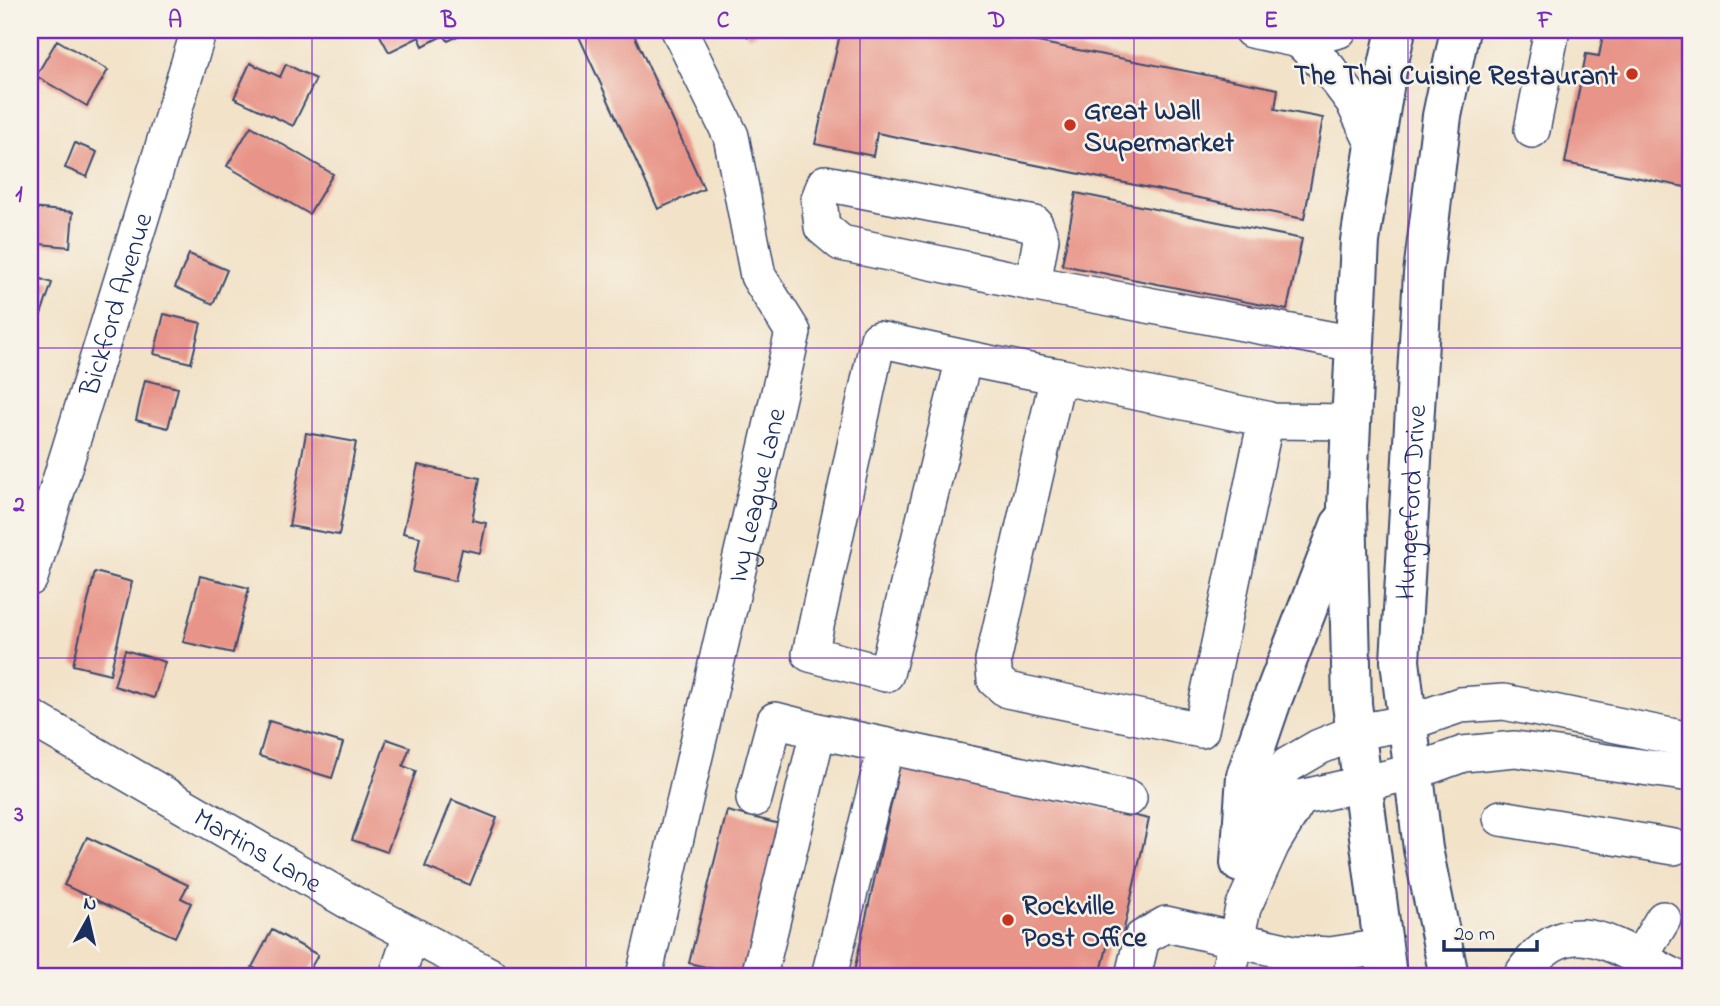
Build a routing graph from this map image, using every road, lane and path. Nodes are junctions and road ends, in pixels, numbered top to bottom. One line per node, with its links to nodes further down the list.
1 (199, 30): 18 (street, Bickford Avenue)
2 (679, 30): 40 (street, Ivy League Lane)
3 (1251, 30): 8 (street)
4 (1339, 30): 8 (street)
5 (1396, 30): 10 (main road, Hungerford Drive)
6 (1460, 30): 20 (main road, Hungerford Drive)
7 (1552, 30): 9 (street)
8 (1299, 40): 10 (street)
9 (1532, 130)
10 (1375, 147): 12 (main road, Hungerford Drive)
11 (1034, 284): 11 (street); 12 (street)
12 (1355, 344): 16 (main road, Hungerford Drive)
13 (964, 358): 13 (street); 14 (street)
14 (1058, 376): 15 (street); 15 (street)
15 (1266, 419): 16 (street)
16 (1352, 422): 17 (main road, Hungerford Drive)
17 (1347, 506): 22 (main road, Hungerford Drive); 32 (main road)
18 (30, 578)
19 (30, 717): 35 (street, Martins Lane)
20 (1407, 723): 22 (street); 23 (street); 26 (main road, Hungerford Drive)
21 (818, 731): 24 (street); 29 (street); 41 (street)
22 (1356, 732): 27 (main road, Hungerford Drive); 32 (street)
23 (1690, 740)
24 (886, 746): 28 (street); 42 (street)
25 (1690, 771): 26 (street)
26 (1413, 772): 27 (street); 45 (main road, Hungerford Drive)
27 (1363, 782): 34 (street); 37 (main road, Hungerford Drive)
28 (1129, 798)
29 (754, 799)
30 (1501, 818): 31 (street)
31 (1674, 846)
32 (1240, 863): 34 (street)
33 (1663, 919): 36 (street)
34 (1239, 924): 37 (street); 43 (street); 44 (street)
35 (411, 935): 38 (street); 39 (street, Martins Lane)
36 (1639, 959): 46 (street); 47 (street)
37 (1385, 962)
38 (397, 976)
39 (491, 976)
40 (644, 976)
41 (758, 976)
42 (829, 976)
43 (1133, 976)
44 (1228, 976)
45 (1449, 976)
46 (1521, 976)
47 (1673, 976)

